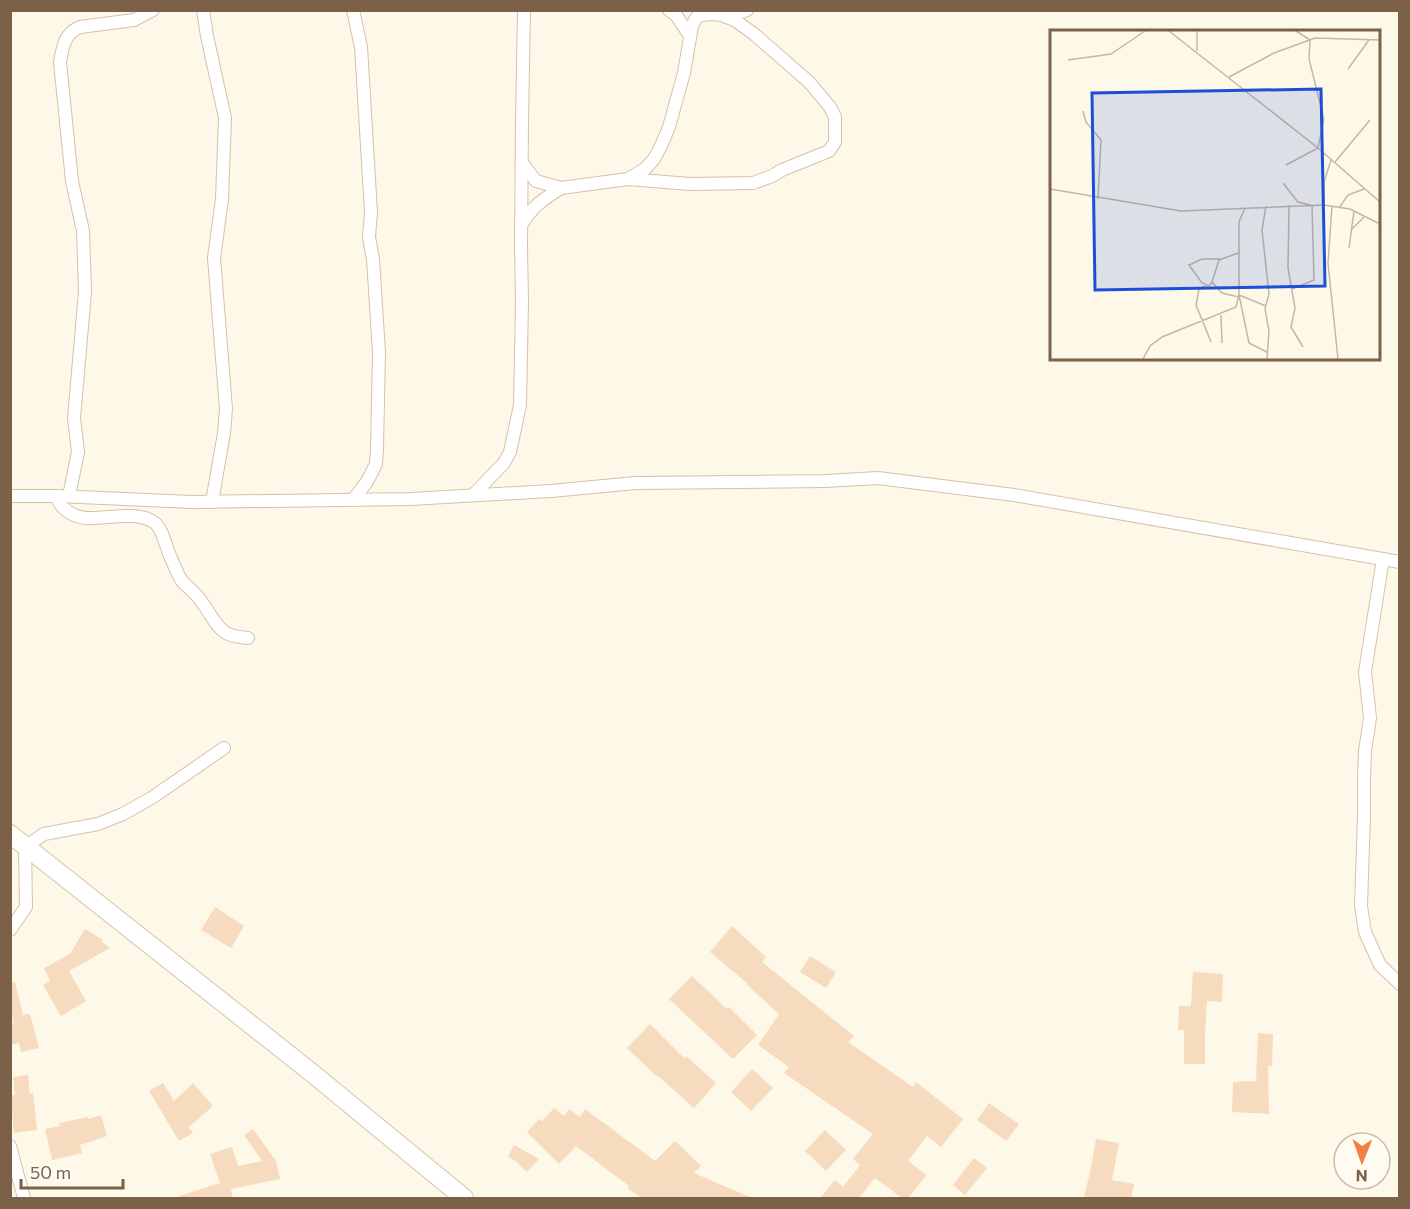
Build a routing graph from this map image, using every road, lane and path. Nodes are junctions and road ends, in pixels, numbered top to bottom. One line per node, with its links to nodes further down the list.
1 (153, 10): 16 (street)
2 (203, 10): 18 (street)
3 (353, 10): 17 (street)
4 (524, 10): 10 (street)
5 (747, 10): 7 (street)
6 (672, 13): 8 (street); 9 (street)
7 (726, 17): 8 (street); 11 (street)
8 (696, 18): 9 (street)
9 (690, 36): 11 (street)
10 (522, 163): 12 (street); 13 (street)
11 (628, 179): 12 (street)
12 (561, 188): 13 (street)
13 (521, 225): 14 (street)
14 (473, 495): 17 (street); 19 (street)
15 (10, 496): 16 (street)
16 (63, 496): 18 (street); 21 (street)
17 (353, 500): 18 (street)
18 (212, 502)
19 (1383, 559): 20 (street); 26 (street)
20 (1400, 562)
21 (248, 638)
22 (224, 748): 24 (street)
23 (10, 834): 24 (main road)
24 (25, 847): 25 (street); 29 (main road)
25 (10, 930)
26 (1400, 984)
27 (10, 1146): 28 (street)
28 (24, 1198)
29 (464, 1198)

